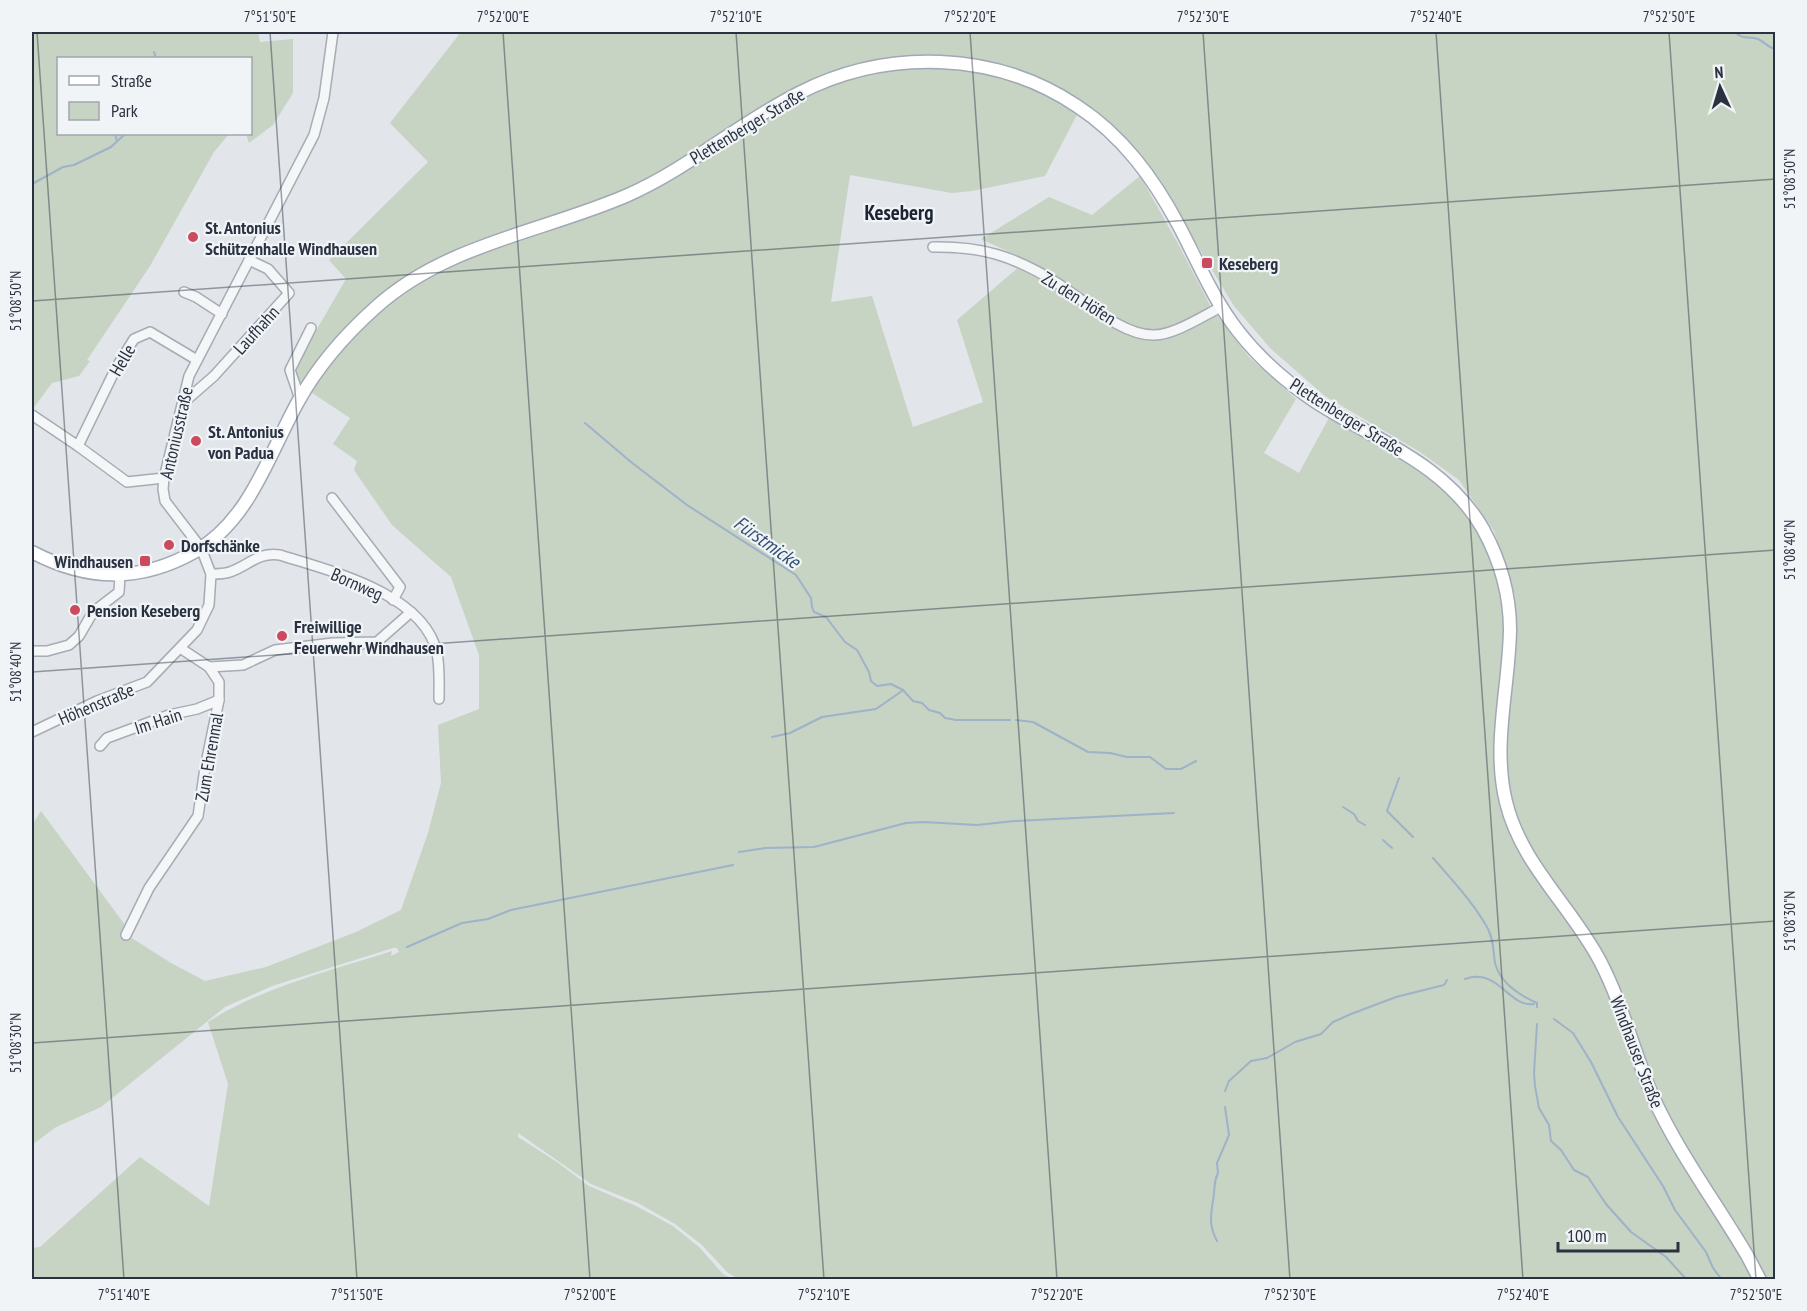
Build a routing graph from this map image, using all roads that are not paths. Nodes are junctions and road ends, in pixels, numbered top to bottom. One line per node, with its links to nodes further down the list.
1 (333, 32): 3 (street, Antoniusstraße)
2 (933, 248): 5 (street, Zu den Höfen)
3 (249, 260): 6 (street, Antoniusstraße); 10 (street, Laufhahn)
4 (184, 292): 6 (street)
5 (1221, 307): 9 (main road, Plettenberger Straße); 28 (main road, Plettenberger Straße)
6 (222, 314): 8 (street, Antoniusstraße)
7 (312, 328): 9 (street)
8 (197, 360): 10 (street, Antoniusstraße); 12 (street, Helle)
9 (300, 399): 15 (main road, Plettenberger Straße)
10 (183, 403): 13 (street, Antoniusstraße)
11 (32, 415): 12 (street)
12 (78, 446): 13 (street)
13 (164, 478): 15 (street, Antoniusstraße)
14 (332, 498): 19 (street)
15 (201, 548): 17 (main road, Plettenberger Straße); 18 (street, Höhenstraße)
16 (32, 552): 17 (main road, Plettenberger Straße)
17 (120, 574): 22 (street)
18 (211, 574): 19 (street, Bornweg); 21 (street, Höhenstraße)
19 (393, 600): 20 (street, Bornweg)
20 (411, 612): 23 (street); 24 (street, Bornweg)
21 (180, 648): 23 (street); 26 (street, Höhenstraße)
22 (32, 651)
23 (209, 667): 25 (street, Zum Ehrenmal)
24 (440, 699)
25 (219, 700): 27 (street, Im Hain); 29 (street, Zum Ehrenmal)
26 (32, 732)
27 (100, 746)
28 (1513, 825): 30 (main road, Windhauser Straße)
29 (126, 935)
30 (1760, 1280)

